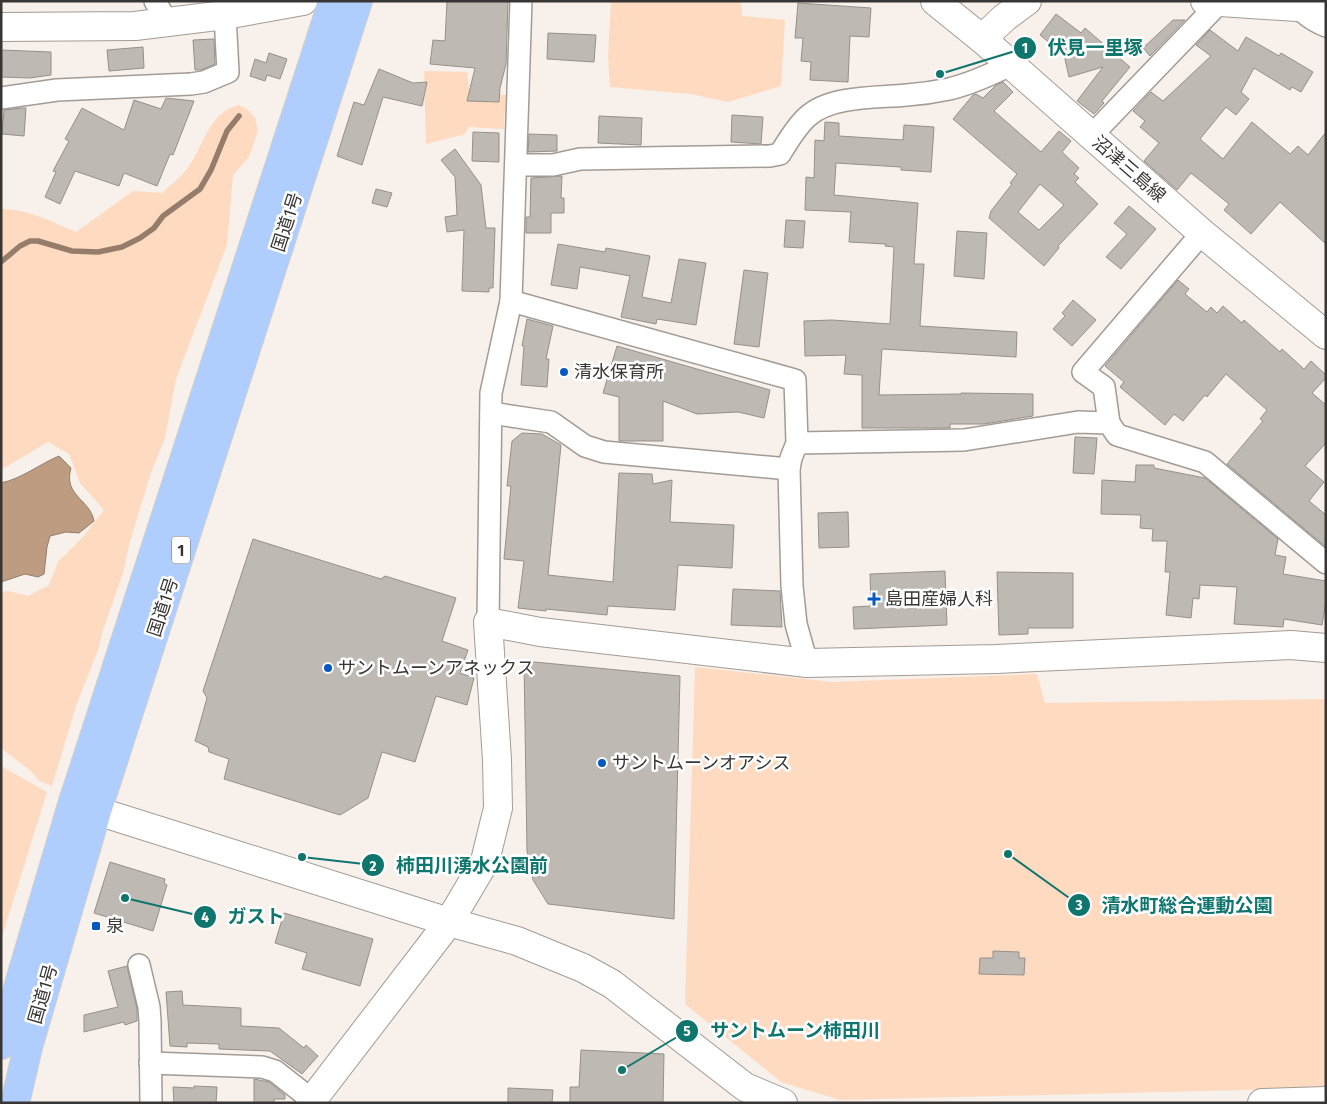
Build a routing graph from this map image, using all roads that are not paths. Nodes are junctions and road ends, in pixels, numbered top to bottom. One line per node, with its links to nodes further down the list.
1 (302, 1): 11 (street)
2 (333, 1): 30 (highway, 国道1号 / 1)
3 (358, 1): 30 (highway, 国道1号 / 1)
4 (521, 1): 18 (street)
5 (935, 1): 14 (street, 沼津三島線)
6 (1027, 1): 14 (street)
7 (1212, 2): 8 (street); 17 (street)
8 (1297, 4): 9 (street); 12 (street)
9 (1326, 9)
10 (161, 12): 11 (street); 13 (street)
11 (225, 15): 16 (street)
12 (1326, 26)
13 (1, 28)
14 (982, 39): 15 (street, 沼津三島線)
15 (1010, 65): 17 (street, 沼津三島線); 18 (street)
16 (1, 98)
17 (1091, 136): 19 (street, 沼津三島線)
18 (516, 165): 20 (street)
19 (1202, 233): 21 (street, 沼津三島線); 23 (street)
20 (511, 301): 22 (street); 24 (street)
21 (1326, 336)
22 (491, 413): 25 (street); 27 (street)
23 (1109, 423): 24 (street); 26 (street)
24 (796, 444): 25 (street)
25 (789, 469): 29 (street)
26 (1326, 563)
27 (488, 622): 29 (street); 31 (street)
28 (1326, 648): 29 (street)
29 (807, 663)
30 (84, 808): 31 (street); 33 (highway, 国道1号 / 1); 37 (highway, 国道1号 / 1)
31 (449, 922): 35 (street); 39 (street)
32 (139, 965): 34 (street)
33 (1, 1045)
34 (150, 1063): 35 (street); 38 (street)
35 (311, 1101)
36 (1326, 1101): 40 (street)
37 (15, 1103)
38 (151, 1103)
39 (784, 1103)
40 (1262, 1103)

